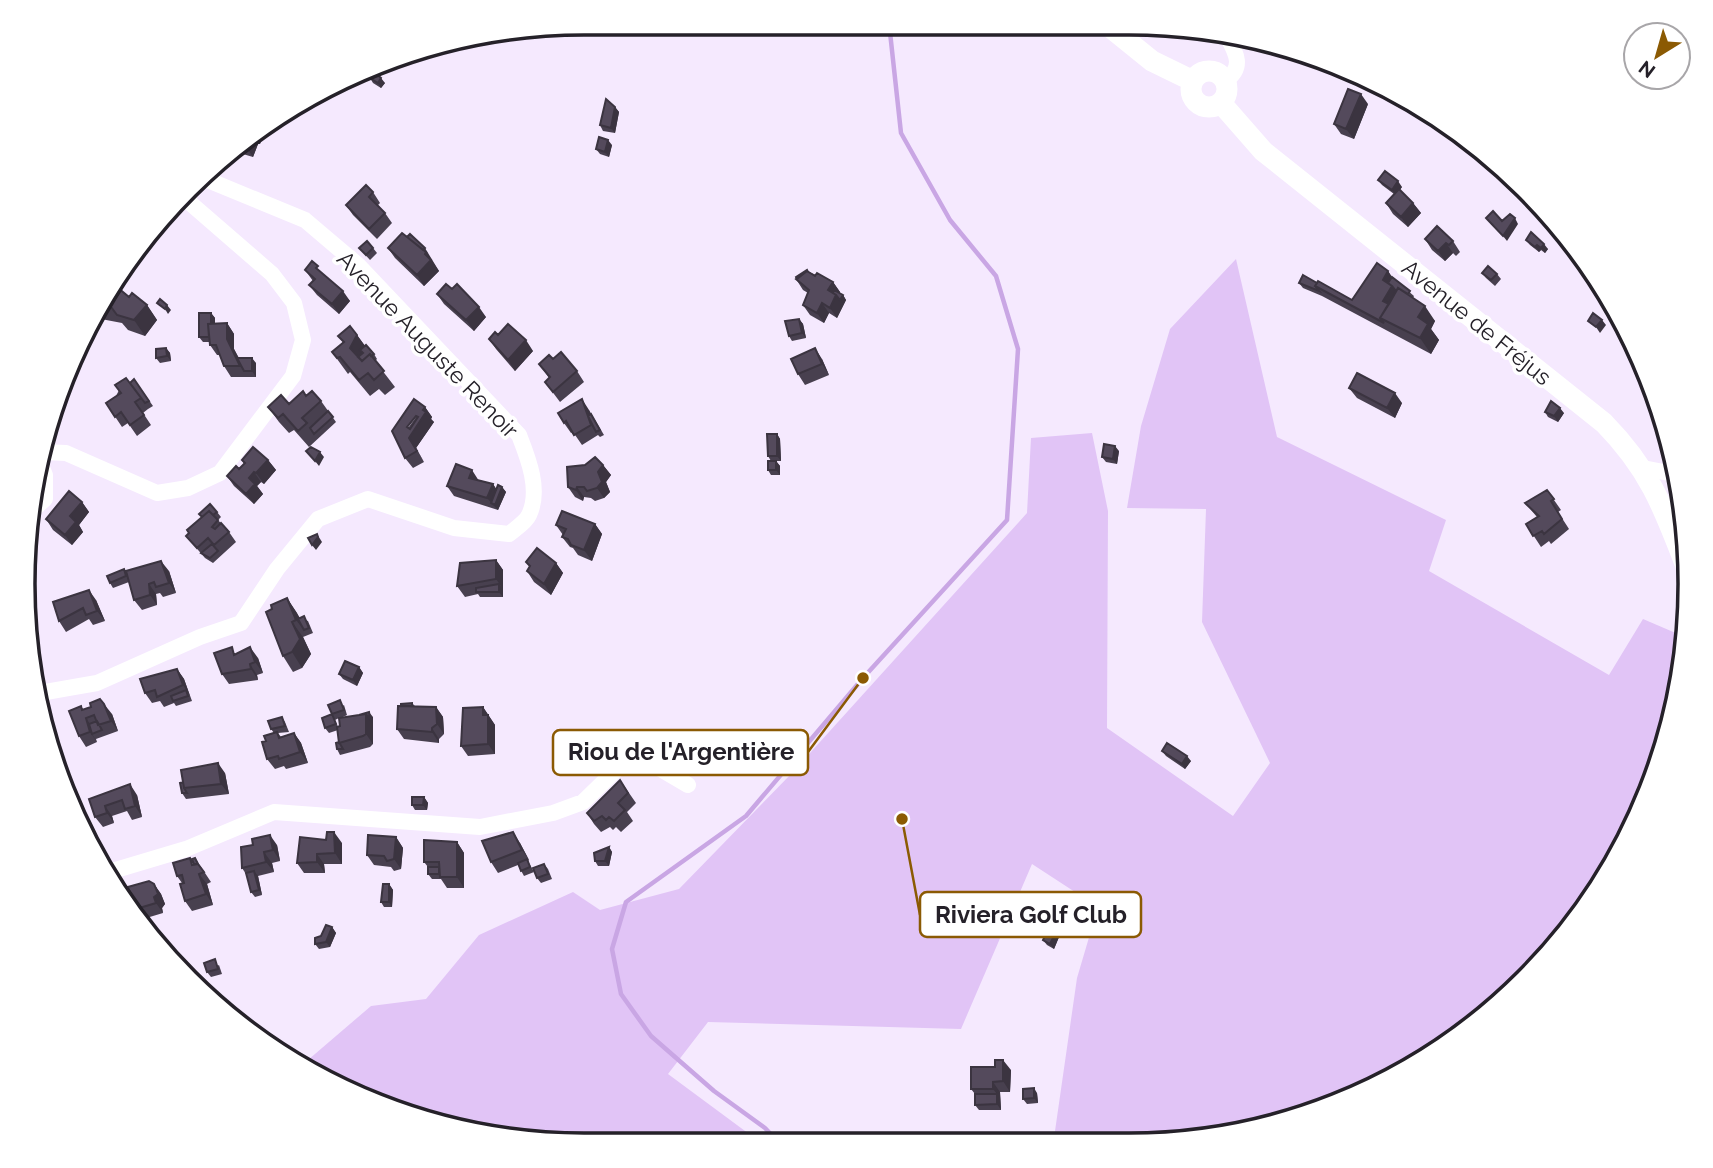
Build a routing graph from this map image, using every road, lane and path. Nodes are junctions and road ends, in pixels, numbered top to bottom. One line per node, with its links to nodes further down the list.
1 (1120, 35): 3 (main road)
2 (1232, 45): 4 (street)
3 (1193, 81): 4 (main road); 5 (main road)
4 (1225, 82): 5 (main road)
5 (1221, 103): 9 (main road, Avenue de Fréjus)
6 (211, 181): 14 (street, Avenue Auguste Renoir)
7 (190, 203): 8 (street)
8 (52, 452)
9 (1643, 468): 10 (street); 13 (main road, Avenue de Fréjus)
10 (1666, 472)
11 (45, 483): 12 (street)
12 (42, 502)
13 (1676, 541)
14 (46, 692)
15 (688, 785): 16 (street)
16 (116, 870)

